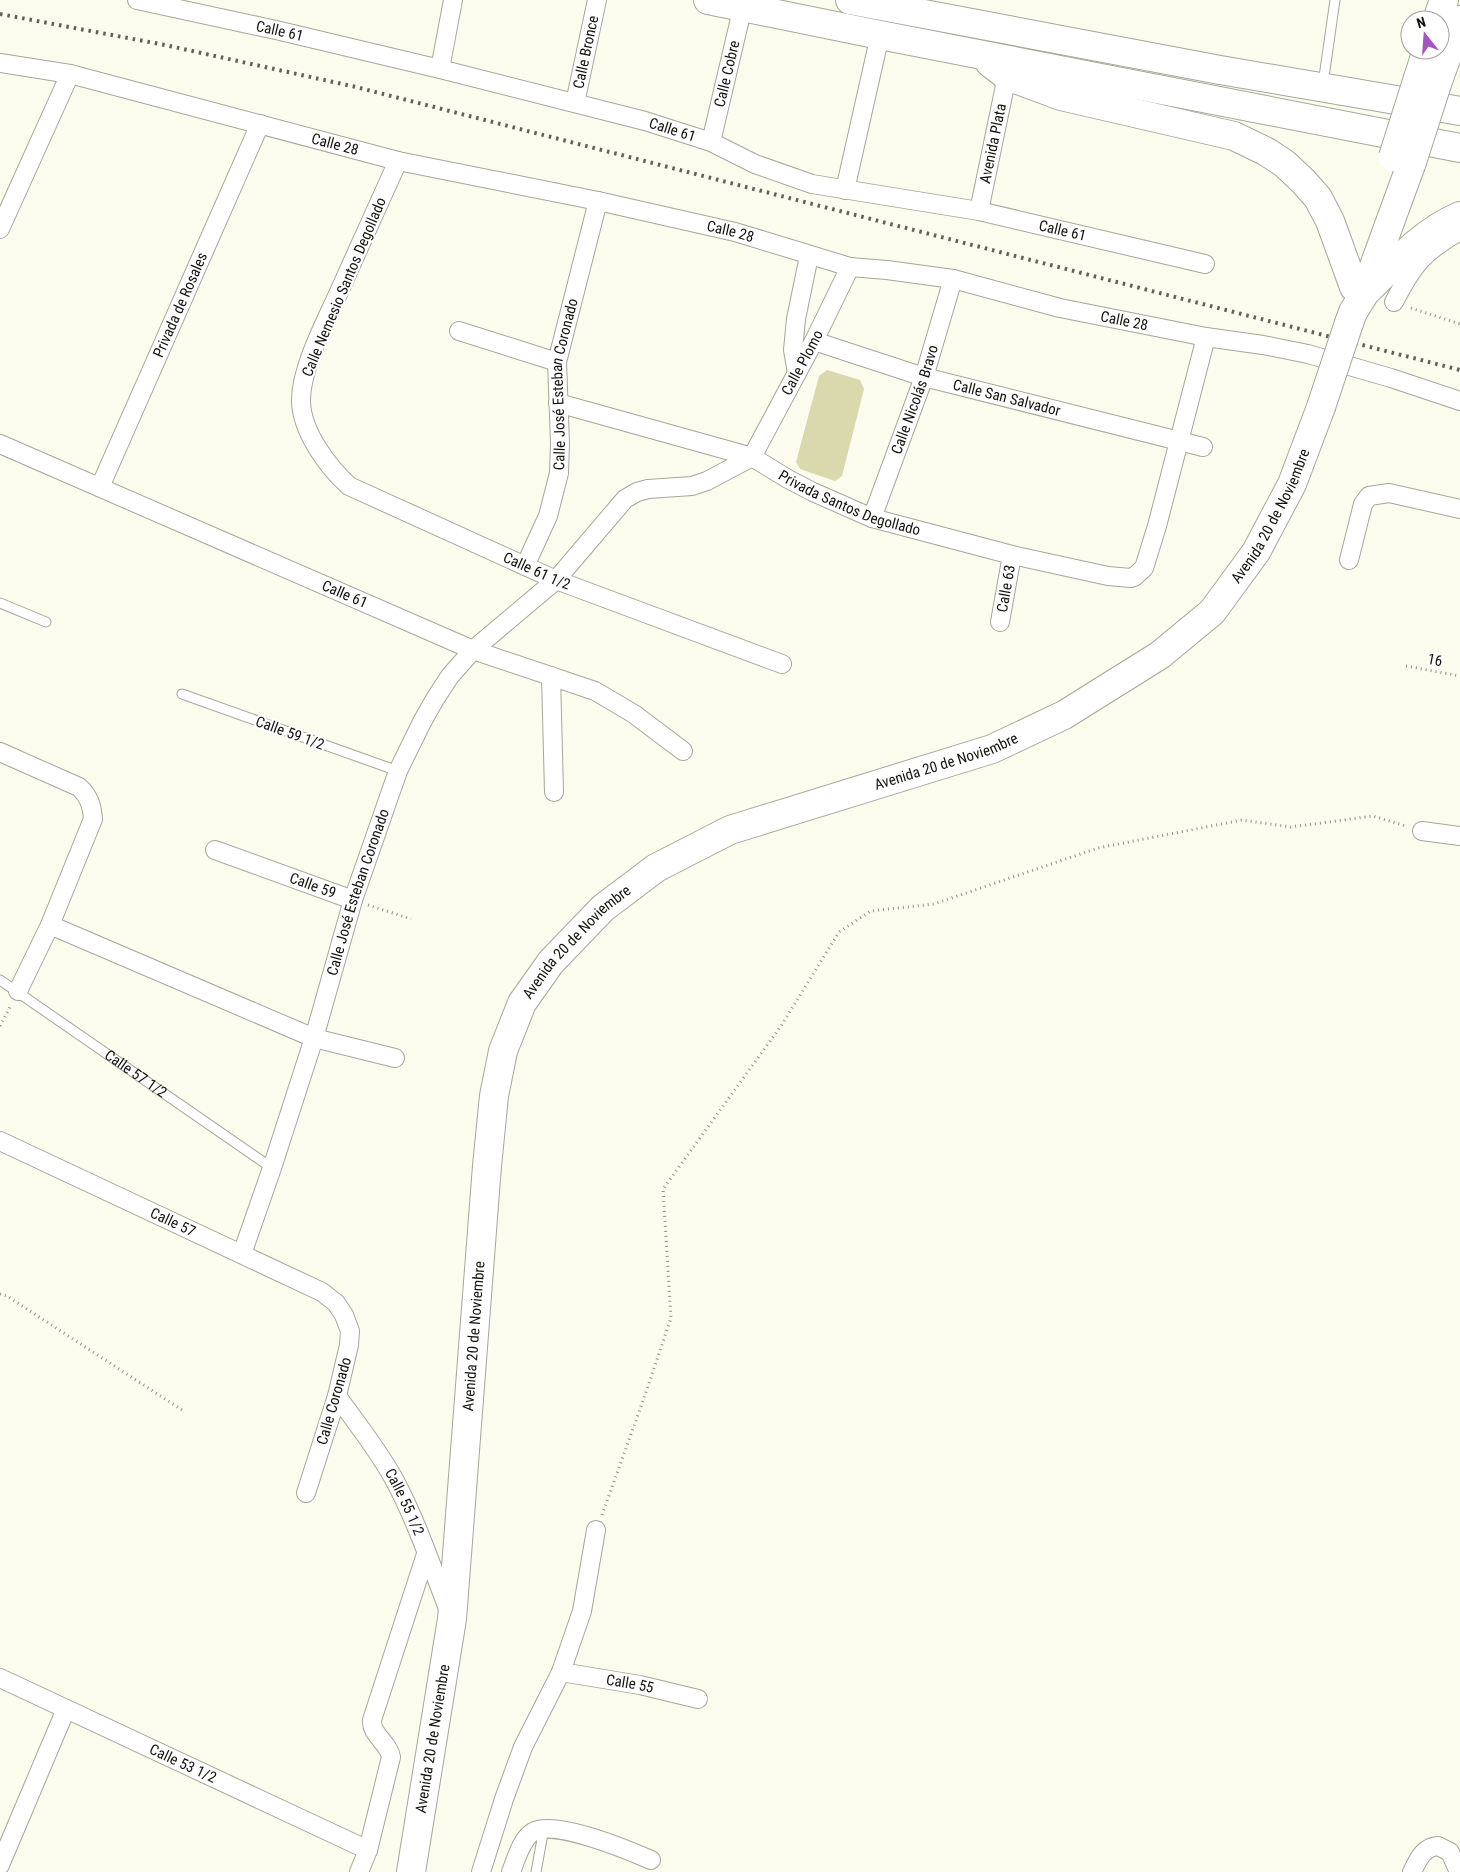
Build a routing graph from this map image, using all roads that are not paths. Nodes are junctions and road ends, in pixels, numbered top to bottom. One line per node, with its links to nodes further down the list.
1 (137, 0): 12 (street, Calle 61)
2 (453, 0): 12 (street)
3 (597, 0): 17 (street, Calle Bronce)
4 (850, 0): 16 (main road)
5 (1336, 0): 16 (lane)
6 (725, 2): 8 (main road); 20 (street, Calle Cobre)
7 (1460, 20): 15 (main road)
8 (880, 35): 9 (main road); 23 (street)
9 (980, 55): 14 (main road); 21 (main road)
10 (1427, 60): 15 (main road)
11 (0, 63): 13 (street, Calle 28)
12 (440, 69): 17 (street, Calle 61)
13 (70, 74): 19 (street, Calle 28); 27 (street)
14 (1008, 76): 25 (street, Avenida Plata); 34 (main road)
15 (1428, 81): 34 (main road, bridge)
16 (1322, 88): 18 (main road)
17 (575, 103): 20 (street, Calle 61)
18 (1460, 111)
19 (260, 124): 22 (street, Calle 28); 48 (street, Privada de Rosales)
20 (711, 142): 23 (street, Calle 61)
21 (1460, 148)
22 (398, 161): 24 (street, Calle 28); 44 (street, Calle Nemesio Santos Degollado)
23 (845, 190): 25 (street, Calle 61)
24 (598, 201): 29 (street, Calle 28); 38 (street, Calle José Esteban Coronado)
25 (979, 211): 30 (street, Calle 61)
26 (1460, 216): 34 (main road)
27 (0, 229)
28 (1460, 231): 33 (street)
29 (809, 256): 31 (street, Calle 28); 39 (street)
30 (1205, 264)
31 (850, 267): 32 (street, Calle 28); 37 (street, Calle Plomo)
32 (953, 278): 36 (street, Calle 28); 40 (street, Calle Nicolás Bravo)
33 (1394, 302)
34 (1355, 304): 83 (main road, Avenida 20 de Noviembre, bridge)
35 (459, 331): 38 (street)
36 (1206, 337): 41 (street, Calle 28); 43 (street)
37 (814, 341): 39 (street, Calle Plomo); 40 (street, Calle San Salvador)
38 (557, 362): 42 (street, Calle José Esteban Coronado)
39 (797, 373): 47 (street, Calle Plomo)
40 (924, 377): 43 (street, Calle San Salvador); 50 (street, Calle Nicolás Bravo)
41 (1460, 401)
42 (558, 402): 47 (street, Privada Santos Degollado); 53 (street, Calle José Esteban Coronado)
43 (1179, 442): 46 (street, Calle San Salvador); 51 (street, Privada Santos Degollado)
44 (315, 444): 53 (street, Calle 61 1/2)
45 (1, 447): 48 (street, Calle 61)
46 (1203, 447)
47 (752, 458): 50 (street, Privada Santos Degollado); 54 (street, Calle José Esteban Coronado)
48 (100, 488): 58 (street, Calle 61)
49 (1460, 509): 52 (street)
50 (872, 518): 51 (street, Privada Santos Degollado)
51 (1012, 555): 57 (street, Calle 63)
52 (1349, 560)
53 (525, 566): 54 (street, Calle 61 1/2)
54 (556, 580): 58 (street, Calle José Esteban Coronado); 59 (street, Calle 61 1/2)
55 (0, 603): 56 (lane)
56 (46, 622)
57 (1000, 622)
58 (473, 650): 60 (street, Calle 61); 64 (street, Calle José Esteban Coronado)
59 (782, 664)
60 (551, 676): 63 (street, Calle 61); 65 (street)
61 (182, 694): 64 (lane, Calle 59 1/2)
62 (0, 752): 70 (street)
63 (683, 752)
64 (398, 771): 69 (street, Calle José Esteban Coronado)
65 (554, 792)
66 (1422, 831): 67 (street)
67 (1460, 836)
68 (215, 850): 69 (street, Calle 59)
69 (353, 900): 73 (street, Calle José Esteban Coronado)
70 (50, 925): 72 (street); 73 (street)
71 (0, 980): 72 (lane, Calle 57 1/2)
72 (18, 991): 76 (lane, Calle 57 1/2)
73 (314, 1038): 74 (street); 76 (street, Calle José Esteban Coronado)
74 (395, 1058)
75 (0, 1142): 77 (street, Calle 57)
76 (272, 1168): 77 (street, Calle José Esteban Coronado)
77 (242, 1254): 78 (street, Calle 57)
78 (341, 1309): 79 (street, Calle Coronado)
79 (337, 1396): 80 (street, Calle Coronado); 82 (street, Calle 55 1/2)
80 (306, 1492)
81 (596, 1530): 84 (street)
82 (426, 1554): 83 (street, Calle 55 1/2); 89 (street)
83 (452, 1619): 93 (main road, Avenida 20 de Noviembre)
84 (560, 1672): 86 (street, Calle 55); 94 (street)
85 (0, 1678): 87 (street, Calle 53 1/2)
86 (698, 1699)
87 (66, 1709): 89 (street, Calle 53 1/2); 91 (street)
88 (544, 1828): 90 (street); 95 (street); 96 (lane)
89 (368, 1850): 92 (street)
90 (651, 1860)
91 (0, 1865)
92 (360, 1872)
93 (411, 1872)
94 (482, 1872)
95 (511, 1872)
96 (536, 1872)
97 (1412, 1872): 98 (street)
98 (1459, 1872)

